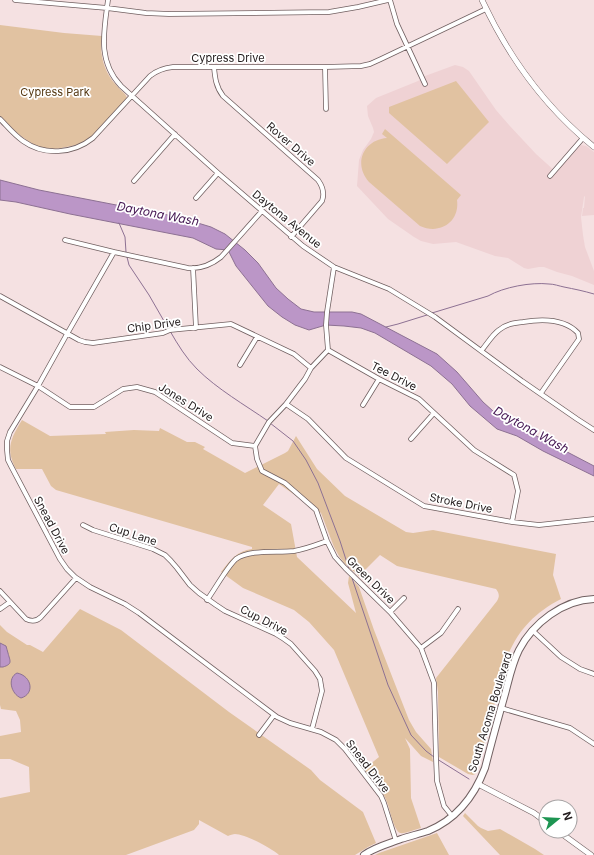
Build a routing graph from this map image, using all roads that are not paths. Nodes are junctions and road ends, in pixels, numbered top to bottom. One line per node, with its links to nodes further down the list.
1 (14, 0): 5 (street)
2 (108, 0): 5 (street, Daytona Avenue)
3 (389, 0): 5 (street); 7 (street)
4 (482, 0): 6 (street)
5 (107, 8): 11 (street, Daytona Avenue)
6 (486, 9): 7 (street, Cypress Drive); 15 (street)
7 (408, 46): 9 (street, Cypress Drive); 10 (street)
8 (214, 67): 9 (street, Cypress Drive); 11 (street, Cypress Drive); 22 (street, Rover Drive)
9 (325, 67): 12 (street)
10 (425, 84)
11 (132, 96): 13 (street, Cypress Drive); 14 (street, Daytona Avenue)
12 (326, 109)
13 (0, 119)
14 (175, 134): 17 (street, Daytona Avenue); 19 (street)
15 (583, 138): 16 (street); 18 (street)
16 (594, 147)
17 (218, 172): 20 (street); 21 (street, Daytona Avenue)
18 (550, 176)
19 (134, 181)
20 (196, 198)
21 (262, 211): 22 (street, Daytona Avenue); 26 (street)
22 (291, 237): 25 (street, Daytona Avenue)
23 (65, 240): 24 (street)
24 (114, 252): 26 (street); 29 (street, Snead Drive)
25 (334, 267): 31 (street); 32 (street, Daytona Avenue)
26 (193, 268): 28 (street)
27 (0, 296): 29 (street, Chip Drive)
28 (196, 328): 29 (street, Chip Drive); 30 (street, Chip Drive)
29 (67, 334): 37 (street, Snead Drive)
30 (257, 337): 33 (street); 35 (street, Chip Drive)
31 (328, 350): 35 (street); 36 (street, Tee Drive)
32 (481, 351): 38 (street, Daytona Avenue); 38 (street)
33 (240, 365)
34 (0, 367): 37 (street, Jones Drive)
35 (312, 368): 39 (street)
36 (379, 380): 40 (street); 41 (street, Tee Drive)
37 (38, 386): 44 (street, Jones Drive); 49 (street, Snead Drive)
38 (540, 393): 42 (street, Daytona Avenue)
39 (286, 404): 44 (street); 46 (street, Stroke Drive)
40 (363, 405)
41 (434, 413): 43 (street); 46 (street, Tee Drive)
42 (594, 430)
43 (411, 439)
44 (255, 446): 48 (street, Green Drive)
45 (594, 519): 46 (street, Stroke Drive)
46 (512, 522)
47 (84, 525): 53 (street, Cup Lane)
48 (327, 541): 53 (street); 57 (street, Green Drive)
49 (76, 578): 54 (street); 62 (street, Snead Drive)
50 (0, 591): 54 (street)
51 (404, 598): 57 (street)
52 (594, 599): 58 (main road, South Acoma Boulevard)
53 (207, 600): 63 (street, Cup Drive)
54 (10, 602): 55 (street)
55 (0, 609)
56 (458, 609): 59 (street)
57 (390, 612): 59 (street, Green Drive)
58 (532, 630): 60 (street); 61 (main road, South Acoma Boulevard)
59 (421, 648): 67 (street, Green Drive)
60 (594, 674)
61 (501, 708): 65 (street); 66 (main road, South Acoma Boulevard)
62 (274, 715): 63 (street, Snead Drive); 64 (street)
63 (312, 729): 70 (street, Snead Drive)
64 (259, 735)
65 (594, 744)
66 (478, 784): 67 (main road, South Acoma Boulevard); 68 (street)
67 (452, 816): 70 (main road, South Acoma Boulevard)
68 (538, 817)
69 (569, 839): 72 (street)
70 (396, 841): 71 (main road, South Acoma Boulevard)
71 (364, 855)
72 (591, 855)

